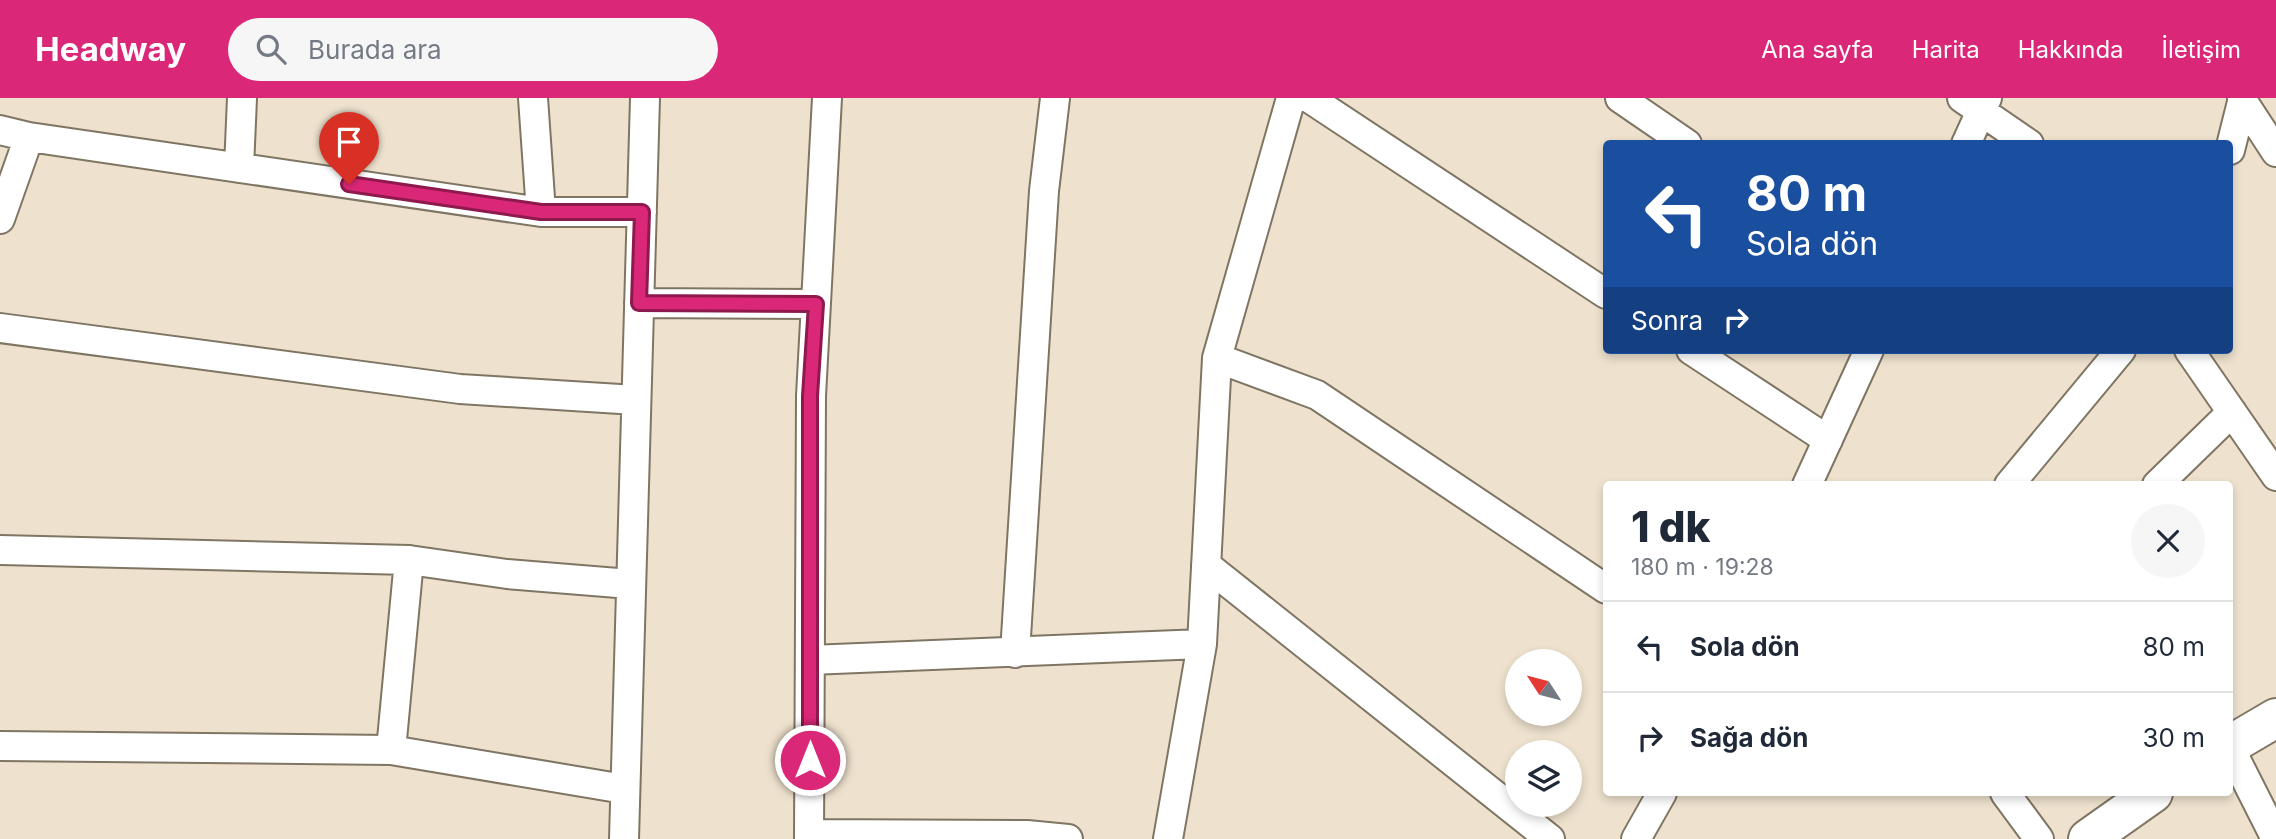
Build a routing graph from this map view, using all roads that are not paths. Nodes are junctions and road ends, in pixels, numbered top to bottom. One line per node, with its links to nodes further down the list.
1 (242, 98): 18 (street)
2 (533, 98): 19 (street)
3 (645, 98): 20 (street)
4 (827, 98): 24 (street)
5 (1055, 98): 44 (street)
6 (1291, 98): 30 (street)
7 (1309, 98): 22 (street)
8 (1620, 98): 13 (street)
9 (2242, 99): 16 (street); 17 (street)
10 (1977, 102): 14 (street); 15 (street)
11 (0, 130): 12 (street)
12 (29, 136): 18 (street); 21 (street)
13 (1681, 140)
14 (1967, 140)
15 (2024, 140)
16 (2232, 140)
17 (2276, 152)
18 (239, 167): 19 (street)
19 (541, 212): 20 (street)
20 (642, 212): 23 (street)
21 (0, 219)
22 (1603, 292)
23 (639, 303): 24 (street); 31 (street)
24 (816, 304): 45 (street)
25 (0, 328): 31 (street)
26 (1697, 354): 33 (street)
27 (1867, 354): 33 (street)
28 (2119, 354): 36 (street)
29 (2192, 354): 32 (street)
30 (1217, 359): 40 (street); 42 (street)
31 (636, 400): 41 (street)
32 (2232, 412): 34 (street); 37 (street)
33 (1828, 440): 35 (street)
34 (2276, 476)
35 (1809, 481)
36 (2012, 481)
37 (2161, 481)
38 (0, 550): 39 (street)
39 (408, 560): 41 (street); 49 (street)
40 (1206, 565): 43 (street); 59 (street)
41 (630, 584): 51 (street)
42 (1603, 587)
43 (1202, 644): 44 (street); 58 (street)
44 (1015, 653): 45 (street)
45 (810, 660): 55 (street)
46 (2276, 718): 47 (main road)
47 (2233, 744)
48 (0, 746): 49 (street)
49 (391, 750): 51 (street)
50 (2233, 752): 63 (street)
51 (624, 789): 56 (street)
52 (1660, 796): 60 (street)
53 (2007, 796): 61 (street)
54 (2149, 796): 62 (main road)
55 (810, 837): 57 (street)
56 (624, 839)
57 (1068, 839)
58 (1168, 839)
59 (1549, 839)
60 (1636, 839)
61 (2039, 839)
62 (2088, 839)
63 (2276, 839)

